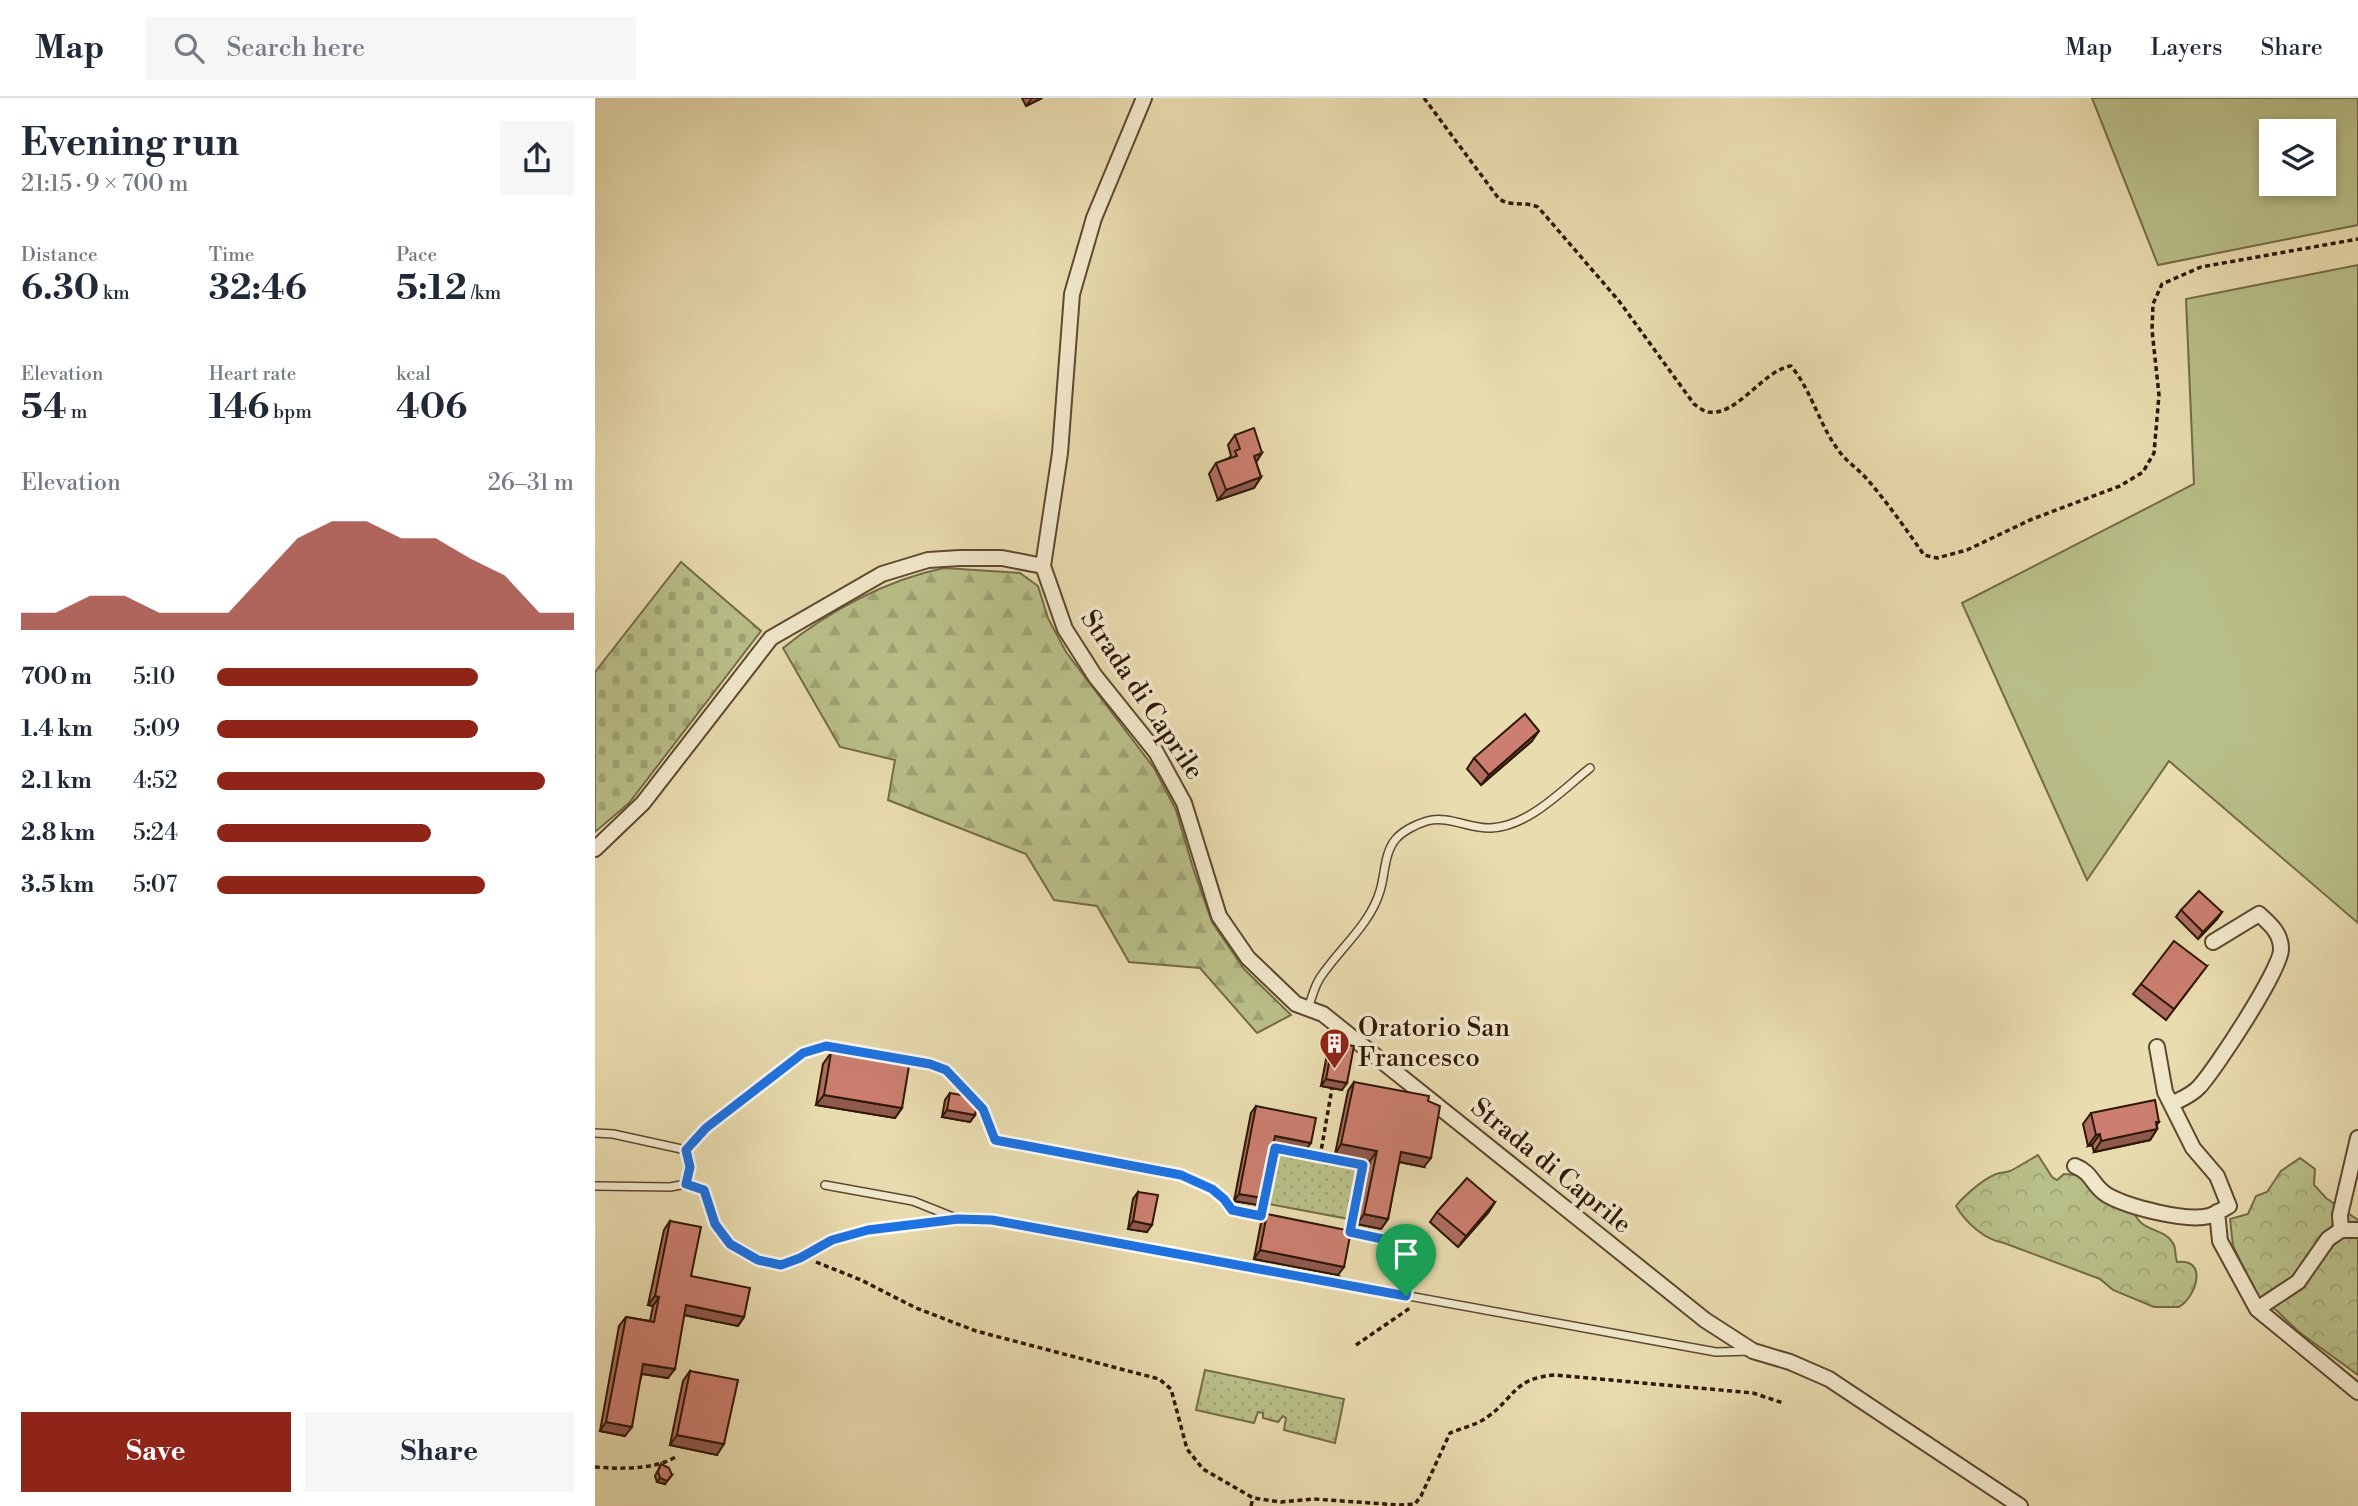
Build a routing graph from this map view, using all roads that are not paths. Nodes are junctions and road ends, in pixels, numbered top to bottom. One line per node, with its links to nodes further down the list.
1 (1144, 98): 2 (street, Strada di Caprile)
2 (1043, 565): 4 (street); 6 (street, Strada di Caprile)
3 (1590, 768): 6 (lane)
4 (595, 849)
5 (2213, 942): 8 (street)
6 (1308, 1009): 20 (street, Strada di Caprile)
7 (2157, 1047): 8 (street)
8 (2172, 1104): 15 (street)
9 (595, 1133): 12 (lane)
10 (2358, 1138): 17 (street)
11 (2075, 1166): 15 (street)
12 (686, 1184): 14 (lane); 16 (lane)
13 (825, 1185): 16 (lane)
14 (595, 1186)
15 (2217, 1212): 19 (street)
16 (958, 1219): 20 (lane)
17 (2341, 1230): 18 (street); 19 (street)
18 (2358, 1230)
19 (2257, 1309): 21 (street)
20 (1753, 1351): 22 (street, Strada di Caprile)
21 (2358, 1392)
22 (2020, 1506)

